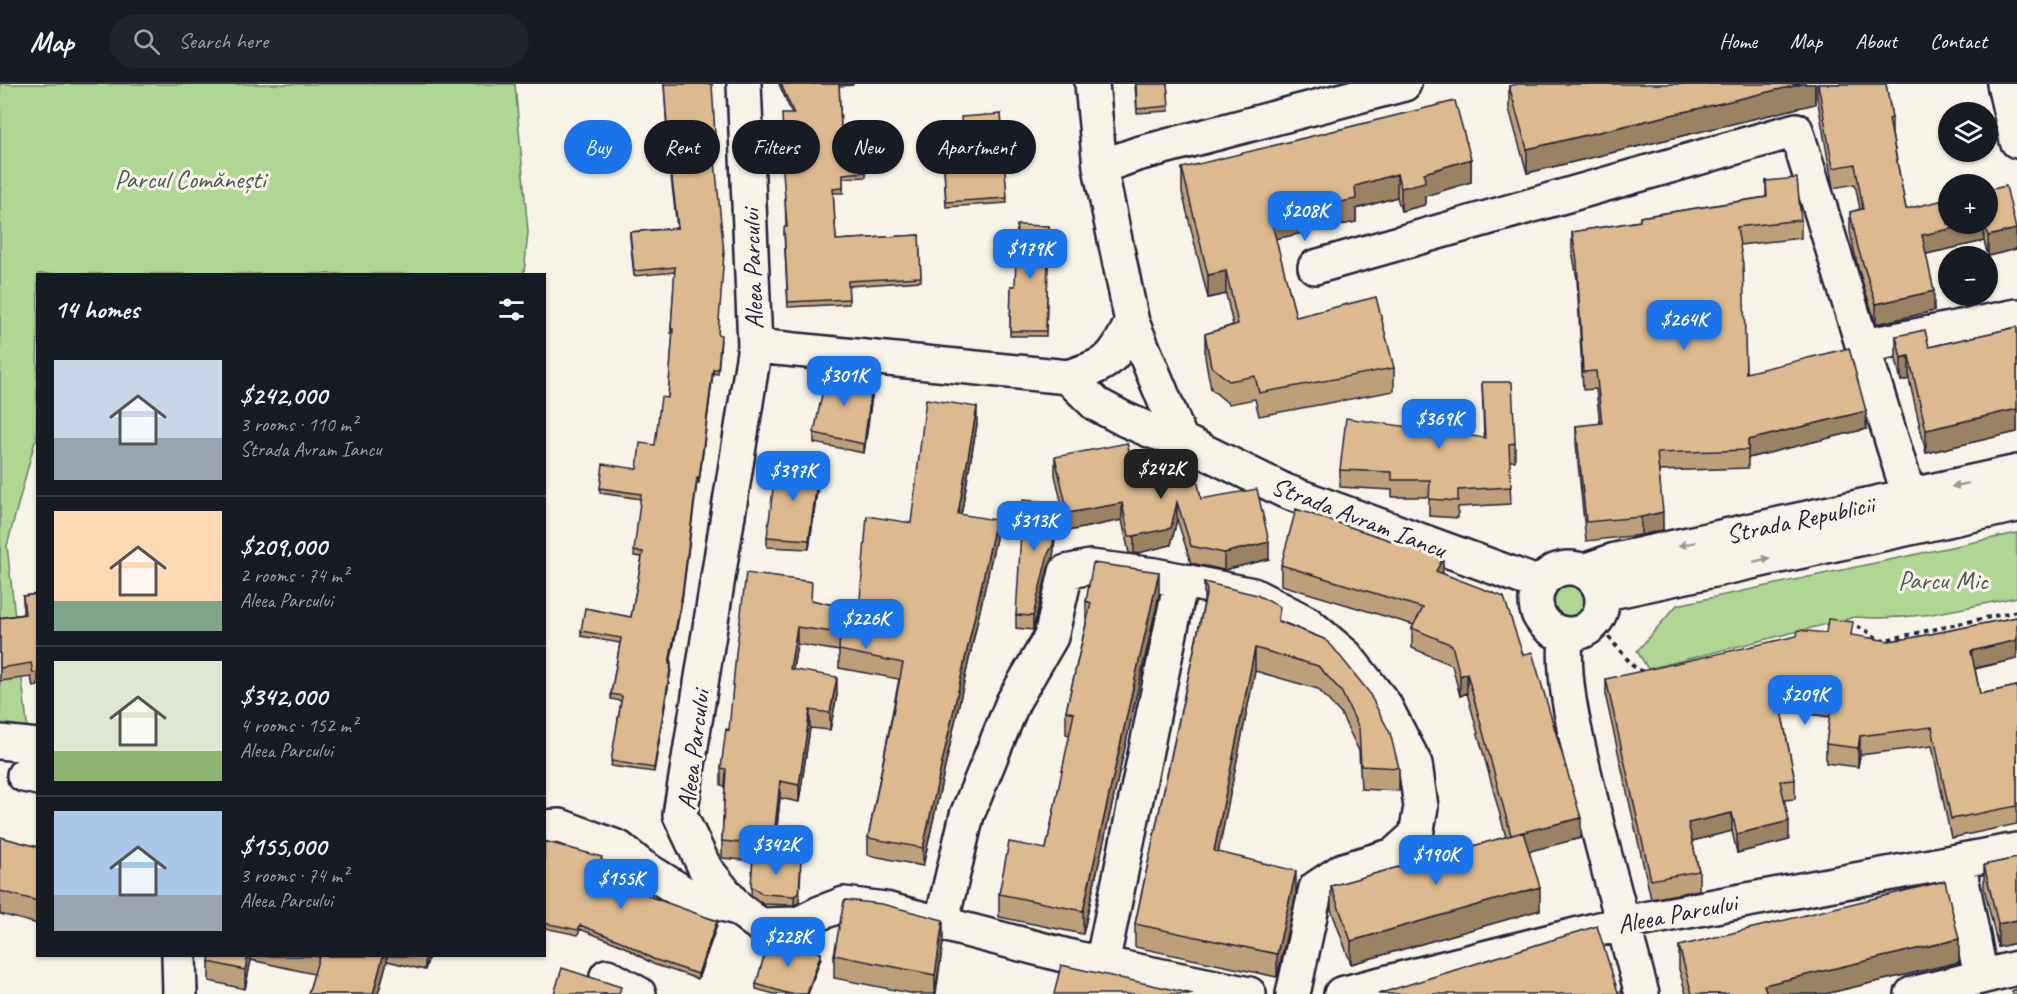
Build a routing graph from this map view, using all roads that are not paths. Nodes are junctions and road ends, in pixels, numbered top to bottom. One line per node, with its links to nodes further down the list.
1 (744, 84): 10 (street, Aleea Parcului)
2 (1092, 84): 6 (street)
3 (1404, 84): 6 (street)
4 (2004, 84): 5 (street)
5 (2017, 141)
6 (1100, 167): 9 (street)
7 (1315, 267): 11 (street)
8 (2017, 316): 11 (street)
9 (1132, 322): 12 (street); 13 (street)
10 (755, 346): 12 (street); 26 (street, Aleea Parcului)
11 (1864, 346): 15 (street)
12 (1068, 377): 13 (street, Strada Avram Iancu)
13 (1181, 440): 18 (street, Strada Avram Iancu)
14 (2017, 472): 15 (street, Strada Republicii, one-way to 15)
15 (1908, 496): 19 (street, Strada Republicii, one-way to 19)
16 (2017, 505): 19 (street, Strada Republicii, one-way to 16)
17 (1181, 580): 28 (street); 30 (street); 37 (street)
18 (1540, 584): 19 (street); 20 (street)
19 (1594, 596): 20 (street)
20 (1566, 635): 27 (street)
21 (0, 742): 22 (street)
22 (36, 747)
23 (546, 827): 26 (street)
24 (2017, 850): 25 (street, Aleea Parcului)
25 (1958, 861): 27 (street, Aleea Parcului); 33 (street)
26 (737, 908): 28 (street, Aleea Parcului)
27 (1623, 923): 38 (street, Aleea Parcului); 39 (street)
28 (941, 924): 30 (street, Aleea Parcului)
29 (179, 957): 34 (street)
30 (1102, 964): 36 (street, Aleea Parcului)
31 (2017, 968): 33 (street)
32 (607, 976): 35 (street)
33 (1981, 977): 40 (street)
34 (180, 994)
35 (639, 994)
36 (1249, 994)
37 (1293, 994)
38 (1341, 994)
39 (1642, 994)
40 (1912, 994)

